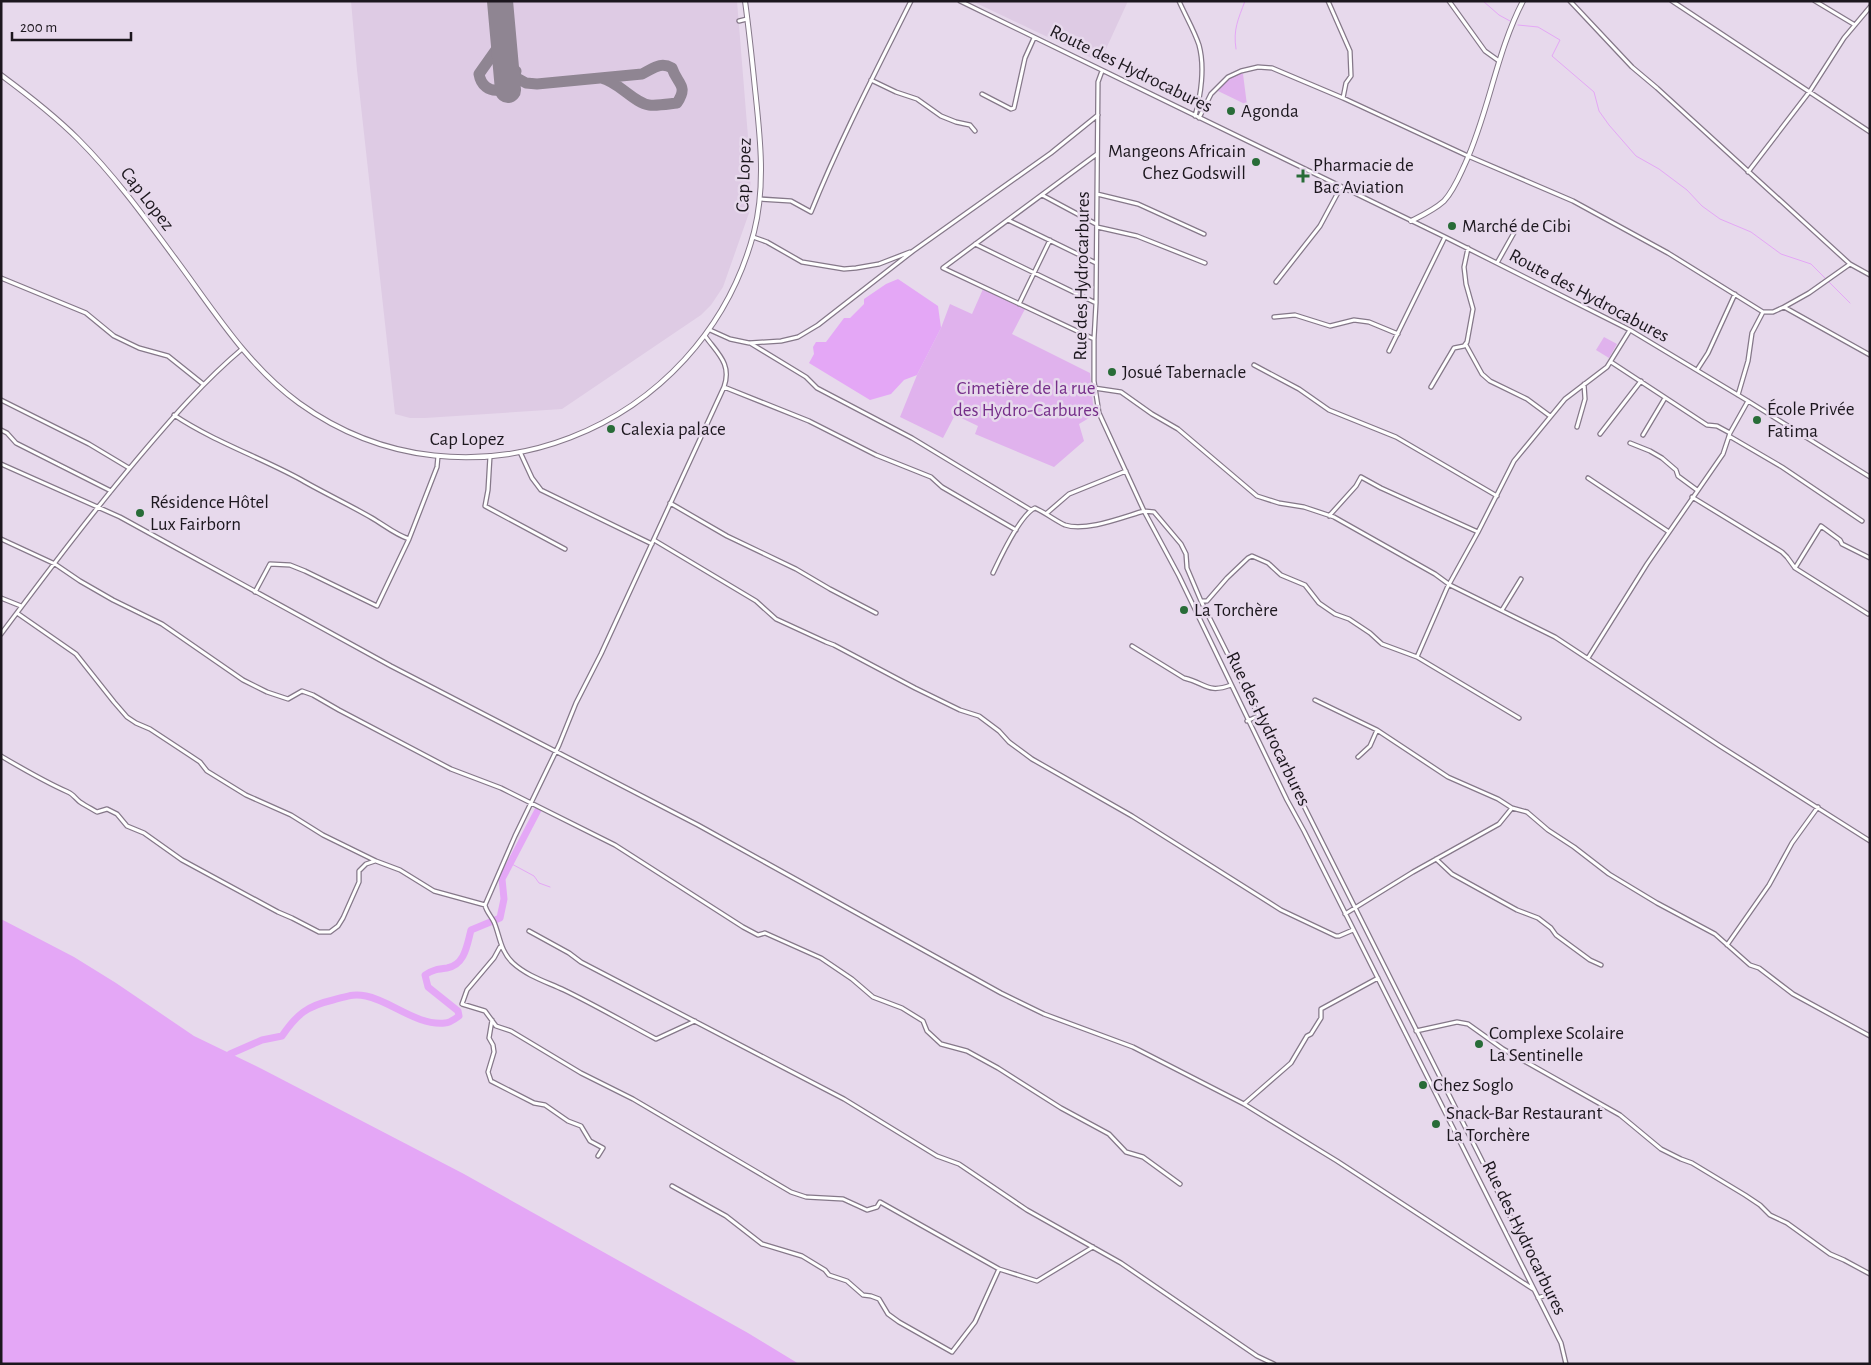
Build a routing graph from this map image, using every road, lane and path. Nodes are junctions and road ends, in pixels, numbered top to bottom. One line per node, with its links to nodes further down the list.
1 (745, 1): 12 (street, Cap Lopez)
2 (911, 1): 19 (street)
3 (960, 1): 15 (street, Route des Hydrocabures)
4 (1179, 1): 24 (street)
5 (1328, 1): 22 (street)
6 (1449, 1): 16 (street)
7 (1523, 1): 16 (street)
8 (1570, 1): 30 (street)
9 (1672, 1): 20 (street)
10 (1815, 1): 14 (street)
11 (1870, 7): 14 (street)
12 (747, 19): 13 (street); 34 (street, Cap Lopez)
13 (739, 21)
14 (1855, 25): 20 (street)
15 (1034, 38): 17 (street, Route des Hydrocabures); 21 (street)
16 (1499, 61): 29 (street)
17 (1102, 70): 23 (street, Rue des Hydrocarbures); 24 (street, Route des Hydrocabures)
18 (1, 75): 67 (street, Cap Lopez)
19 (871, 80): 26 (street); 34 (street)
20 (1810, 91): 27 (street); 30 (street)
21 (982, 94)
22 (1343, 98): 25 (street); 29 (street)
23 (1098, 115): 28 (street, Rue des Hydrocarbures); 45 (street)
24 (1195, 116): 25 (street, Route des Hydrocabures)
25 (1199, 118): 31 (street, Route des Hydrocabures)
26 (975, 131)
27 (1870, 132)
28 (1098, 154): 32 (street, Rue des Hydrocarbures); 33 (street)
29 (1468, 156): 36 (street); 54 (street)
30 (1748, 172): 49 (street)
31 (1341, 187): 36 (street, Route des Hydrocabures); 53 (street)
32 (1097, 194): 37 (street, Rue des Hydrocarbures); 39 (street)
33 (1042, 195): 35 (street); 37 (street)
34 (760, 199): 40 (street, Cap Lopez)
35 (1008, 220): 42 (street); 43 (street)
36 (1411, 221): 41 (street, Route des Hydrocabures)
37 (1097, 225): 46 (street, Rue des Hydrocarbures); 47 (street)
38 (1515, 230): 48 (street)
39 (1204, 234)
40 (753, 237): 45 (street); 60 (street, Cap Lopez)
41 (1445, 237): 44 (street, Route des Hydrocabures); 62 (street)
42 (1050, 240): 46 (street); 50 (street)
43 (974, 244): 50 (street); 56 (street)
44 (1468, 248): 48 (street, Route des Hydrocabures); 66 (street)
45 (913, 251): 65 (street)
46 (1096, 263): 55 (street, Rue des Hydrocarbures)
47 (1205, 263)
48 (1497, 263): 61 (street, Route des Hydrocabures)
49 (1850, 264): 51 (street); 57 (street)
50 (1036, 272): 55 (street); 56 (street)
51 (1870, 276)
52 (1, 278): 74 (street)
53 (1276, 282)
54 (1735, 294): 58 (street); 72 (street)
55 (1096, 303): 64 (street, Rue des Hydrocarbures)
56 (1019, 304): 64 (street)
57 (1784, 307): 58 (street); 69 (street)
58 (1763, 312): 79 (street)
59 (1274, 317): 62 (street)
60 (710, 330): 63 (street, Cap Lopez); 65 (street)
61 (1630, 330): 70 (street); 72 (street, Route des Hydrocabures)
62 (1398, 334): 68 (street)
63 (705, 336): 76 (street); 91 (street, Cap Lopez)
64 (1094, 339): 78 (street, Rue des Hydrocarbures)
65 (749, 343): 105 (street)
66 (1466, 345): 77 (street); 84 (street)
67 (242, 349): 74 (street); 92 (street, Cap Lopez)
68 (1388, 351)
69 (1870, 355)
70 (1611, 362): 73 (street); 75 (street)
71 (1254, 365): 101 (street)
72 (1697, 370): 79 (street, Route des Hydrocabures)
73 (1640, 382): 80 (street); 87 (street)
74 (203, 384): 83 (street)
75 (1584, 384): 84 (street); 85 (street)
76 (724, 387): 103 (street); 110 (street)
77 (1432, 387)
78 (1094, 388): 96 (street, Rue des Hydrocarbures); 108 (street)
79 (1738, 395): 82 (street, Route des Hydrocabures)
80 (1665, 398): 88 (street); 89 (street)
81 (1, 400): 95 (street)
82 (1748, 401): 88 (street); 97 (street, Route des Hydrocabures)
83 (174, 415): 95 (street); 113 (street)
84 (1550, 416): 101 (street)
85 (1578, 428)
86 (1, 430): 100 (street)
87 (1600, 434)
88 (1729, 434): 99 (street); 109 (street)
89 (1643, 435)
90 (1630, 443): 99 (street)
91 (520, 452): 93 (street, Cap Lopez); 115 (street)
92 (438, 456): 93 (street, Cap Lopez); 113 (street)
93 (490, 456): 116 (street)
94 (1, 464): 104 (street)
95 (129, 468): 100 (street)
96 (1126, 471): 106 (street, Rue des Hydrocarbures); 107 (street)
97 (1870, 477)
98 (1588, 478): 112 (street)
99 (1697, 490): 102 (street)
100 (111, 491): 104 (street)
101 (1497, 496): 111 (street)
102 (1692, 497): 112 (street); 119 (street)
103 (670, 503): 115 (street); 129 (street)
104 (98, 508): 118 (street); 123 (street)
105 (1031, 510): 107 (street); 110 (street)
106 (1144, 511): 107 (street); 125 (street); 135 (street, Rue des Hydrocarbures)
107 (1047, 513)
108 (1328, 516): 111 (street); 122 (street)
109 (1862, 521)
110 (1016, 530): 120 (street)
111 (1478, 532): 122 (street)
112 (1668, 532): 134 (street)
113 (409, 538): 123 (street)
114 (1, 539): 118 (street)
115 (653, 542): 141 (street); 153 (street)
116 (565, 550)
117 (1870, 558): 119 (street)
118 (55, 564): 126 (street); 144 (street)
119 (1794, 568): 130 (street)
120 (992, 572)
121 (1520, 579): 127 (street)
122 (1450, 584): 127 (street); 133 (street)
123 (255, 592): 141 (street)
124 (1, 598): 126 (street)
125 (1201, 601): 133 (street); 137 (street)
126 (22, 606): 128 (street)
127 (1502, 610): 134 (street)
128 (17, 612): 131 (street); 149 (street)
129 (876, 613)
130 (1868, 614)
131 (1, 634)
132 (1132, 646): 135 (street)
133 (1417, 657): 138 (street)
134 (1588, 658): 145 (street)
135 (1231, 685): 139 (street, Rue des Hydrocarbures)
136 (1315, 700): 140 (street)
137 (1258, 716): 139 (street); 151 (street)
138 (1519, 718)
139 (1248, 721): 152 (street, Rue des Hydrocarbures)
140 (1377, 730): 143 (street); 146 (street)
141 (556, 751): 144 (street); 163 (street)
142 (1, 756): 149 (street)
143 (1358, 757)
144 (532, 803): 150 (street); 165 (street)
145 (1818, 807): 147 (street); 155 (street)
146 (1512, 808): 148 (street); 155 (street)
147 (1870, 841)
148 (1436, 859): 151 (street); 157 (street)
149 (376, 861): 150 (street)
150 (485, 905): 156 (street)
151 (1355, 910): 152 (street); 161 (street)
152 (1346, 914): 153 (street, Rue des Hydrocarbures)
153 (1353, 930): 158 (street, Rue des Hydrocarbures)
154 (529, 931): 160 (street)
155 (1727, 945): 162 (street)
156 (500, 946): 159 (street); 160 (street)
157 (1601, 965)
158 (1378, 978): 163 (street); 170 (street, Rue des Hydrocarbures)
159 (492, 1019): 164 (street); 168 (street)
160 (695, 1021): 167 (street)
161 (1416, 1031): 169 (street); 171 (street)
162 (1870, 1036)
163 (1244, 1104): 170 (street)
164 (598, 1156)
165 (1180, 1184)
166 (672, 1186): 168 (street)
167 (1093, 1247): 168 (street); 172 (street)
168 (999, 1269)
169 (1870, 1274)
170 (1533, 1289): 171 (street, Rue des Hydrocarbures)
171 (1538, 1298): 173 (street, Rue des Hydrocarbures)
172 (1274, 1364)
173 (1566, 1364)

